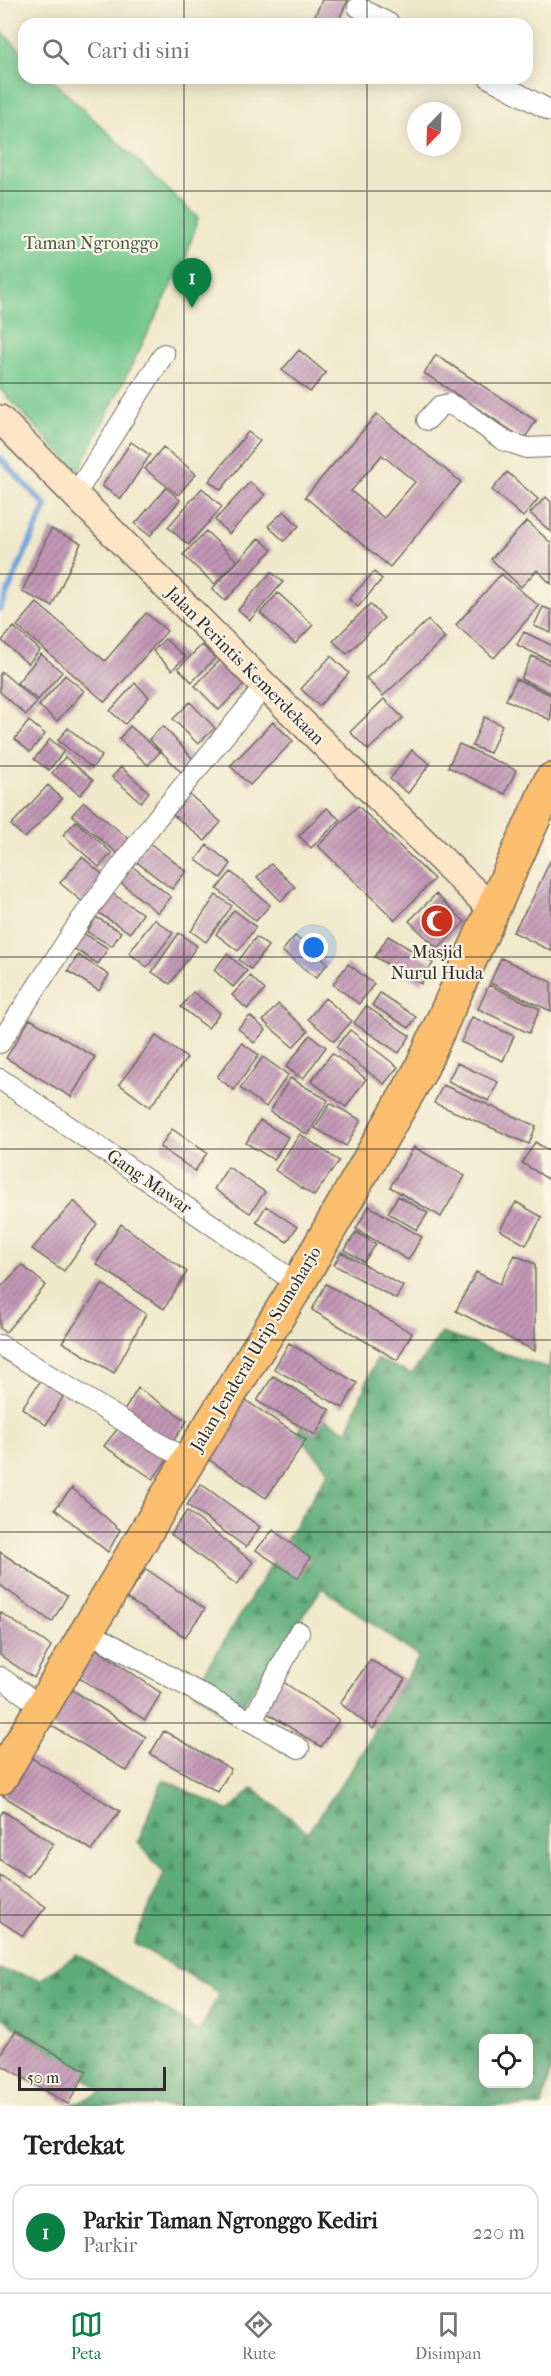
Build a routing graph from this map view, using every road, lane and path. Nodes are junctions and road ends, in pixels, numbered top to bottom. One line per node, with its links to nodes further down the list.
1 (358, 7): 2 (street)
2 (379, 18)
3 (500, 84): 4 (street)
4 (551, 111)
5 (164, 354): 9 (street)
6 (0, 419): 9 (main road, Jalan Perintis Kemerdekaan)
7 (428, 420): 8 (street)
8 (551, 447)
9 (75, 495): 10 (main road, Jalan Perintis Kemerdekaan)
10 (265, 686): 12 (main road, Jalan Perintis Kemerdekaan); 13 (street)
11 (551, 780): 12 (highway, Jalan Jenderal Urip Sumoharjo)
12 (493, 910): 15 (highway, Jalan Jenderal Urip Sumoharjo)
13 (0, 1043)
14 (0, 1079): 15 (street, Gang Mawar)
15 (298, 1284): 17 (highway, Jalan Jenderal Urip Sumoharjo)
16 (0, 1345): 17 (street)
17 (188, 1461): 18 (highway, Jalan Jenderal Urip Sumoharjo)
18 (87, 1631): 21 (highway, Jalan Jenderal Urip Sumoharjo); 22 (street)
19 (299, 1632): 22 (street)
20 (0, 1677): 21 (street)
21 (42, 1707): 24 (highway, Jalan Jenderal Urip Sumoharjo)
22 (252, 1721): 23 (street)
23 (299, 1748)
24 (0, 1778)

